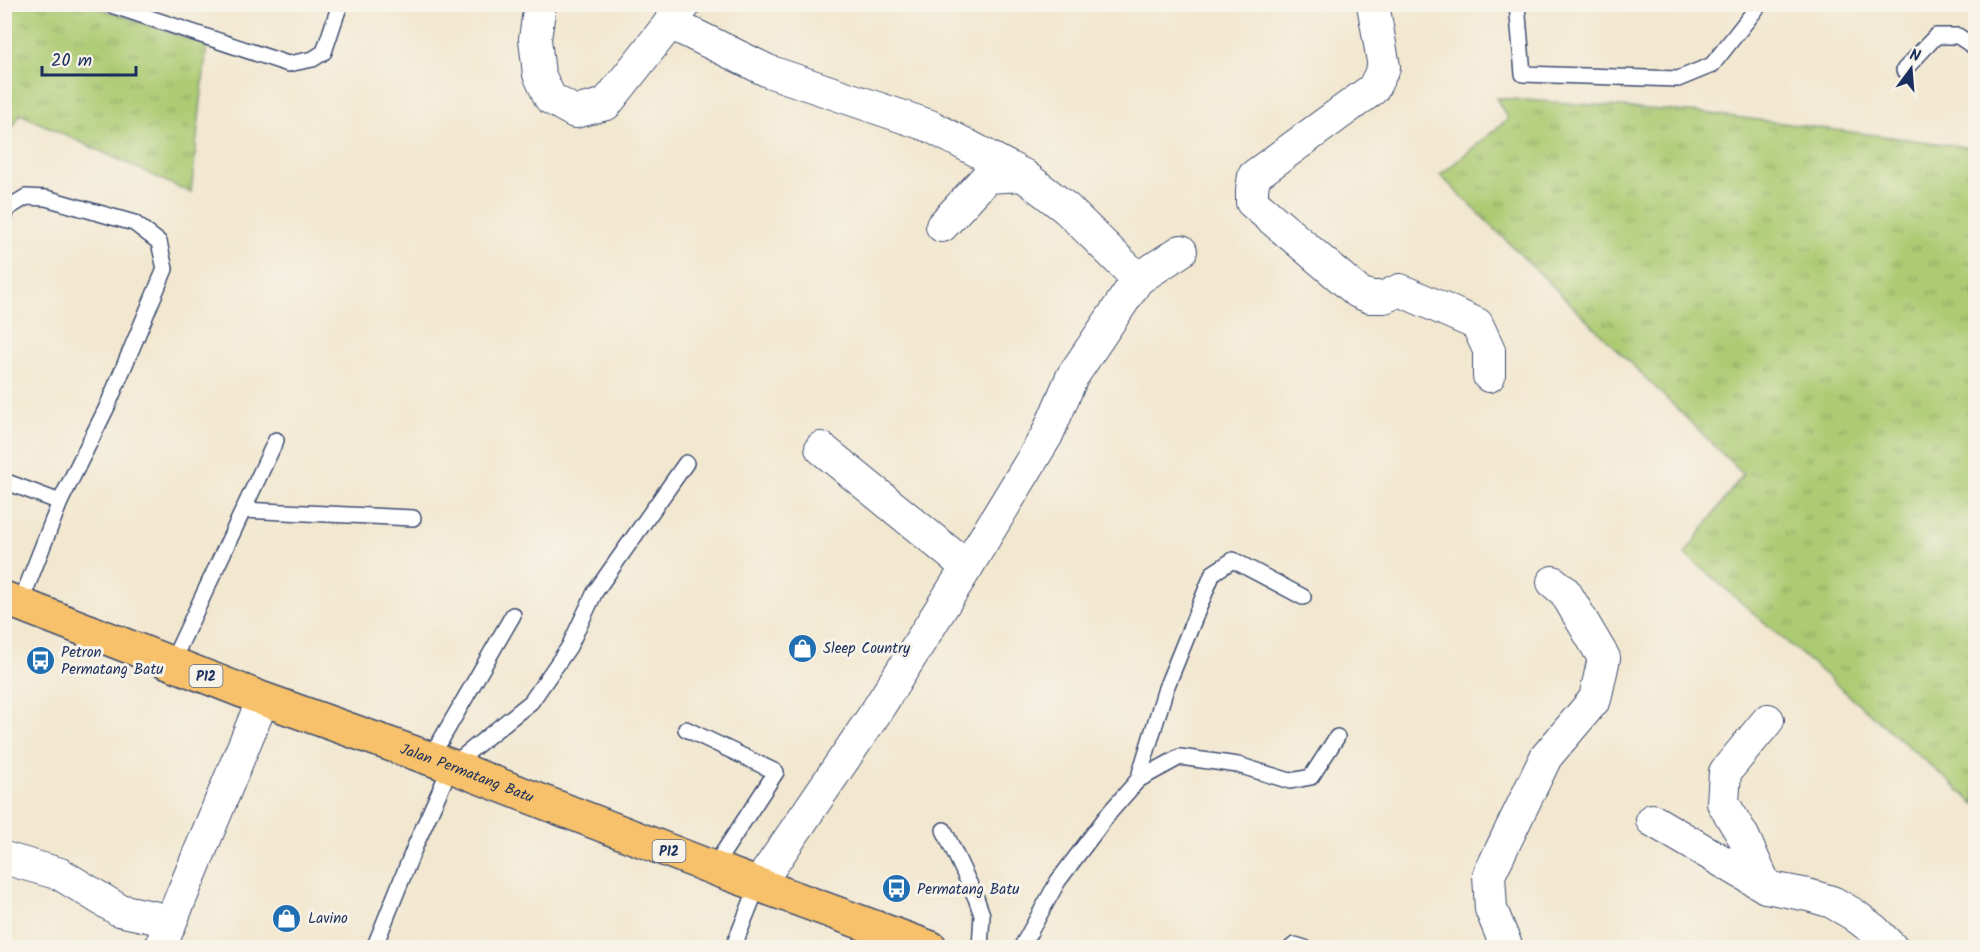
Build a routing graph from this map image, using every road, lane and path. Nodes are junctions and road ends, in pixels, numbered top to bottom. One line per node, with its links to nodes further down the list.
1 (108, 4): 2 (lane)
2 (340, 4)
3 (540, 4): 7 (street)
4 (1373, 4): 15 (street)
5 (1517, 4): 6 (lane)
6 (1760, 4)
7 (678, 14): 10 (street)
8 (1976, 48): 9 (lane)
9 (1904, 70)
10 (1023, 175): 12 (street); 14 (street)
11 (4, 216): 20 (lane)
12 (942, 226)
13 (1182, 251): 14 (street)
14 (1138, 279): 23 (street)
15 (1489, 376)
16 (276, 440): 21 (lane)
17 (821, 448): 23 (street)
18 (686, 463): 33 (lane)
19 (4, 481): 20 (lane)
20 (60, 502): 26 (lane)
21 (243, 510): 22 (lane); 28 (lane)
22 (413, 518)
23 (967, 567): 39 (street)
24 (1552, 582): 49 (street)
25 (1303, 597): 34 (lane)
26 (10, 604): 28 (main road, Jalan Permatang Batu / P12)
27 (513, 615): 33 (lane)
28 (172, 662): 29 (main road, Jalan Permatang Batu / P12)
29 (263, 699): 33 (main road, Jalan Permatang Batu / P12); 41 (street)
30 (1768, 720): 40 (street)
31 (686, 729): 38 (lane)
32 (1337, 737): 34 (lane)
33 (441, 763): 38 (main road, Jalan Permatang Batu / P12); 42 (lane)
34 (1138, 780): 46 (lane)
35 (1652, 820): 40 (street)
36 (944, 831): 45 (lane)
37 (4, 858): 41 (street)
38 (713, 868): 39 (main road, Jalan Permatang Batu / P12)
39 (758, 885): 43 (lane); 44 (main road, Jalan Permatang Batu / P12)
40 (1766, 887): 50 (street)
41 (166, 934)
42 (374, 948)
43 (733, 948)
44 (931, 948)
45 (980, 948)
46 (1021, 948)
47 (1291, 948): 48 (lane)
48 (1305, 948)
49 (1507, 948)
50 (1892, 948)

